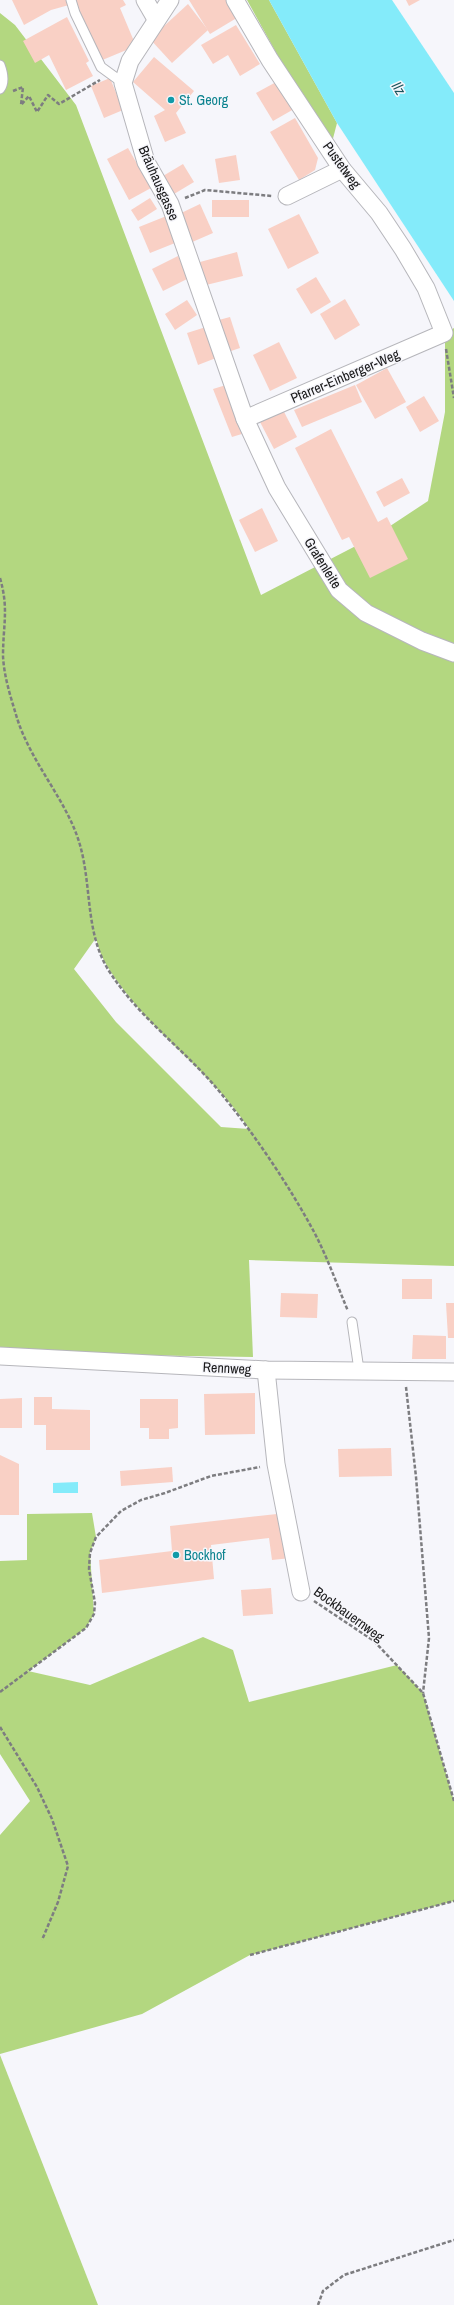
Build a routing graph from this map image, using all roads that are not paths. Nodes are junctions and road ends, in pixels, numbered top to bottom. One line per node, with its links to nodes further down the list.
1 (71, 0): 7 (lane)
2 (145, 0): 5 (street)
3 (170, 0): 5 (street)
4 (235, 0): 9 (street, Pustetweg)
5 (156, 19): 7 (street)
6 (0, 65): 8 (lane)
7 (123, 83): 12 (street, Bräuhausgasse)
8 (1, 87)
9 (342, 170): 10 (street); 11 (street, Pustetweg)
10 (287, 196)
11 (444, 333): 12 (street, Pfarrer-Einberger-Weg)
12 (245, 419): 13 (street, Grafenleite)
13 (454, 653)
14 (352, 1322): 17 (lane)
15 (0, 1356): 16 (street, Rennweg)
16 (266, 1370): 17 (street, Rennweg); 19 (street)
17 (359, 1370): 18 (street, Rennweg)
18 (454, 1372)
19 (301, 1592)

